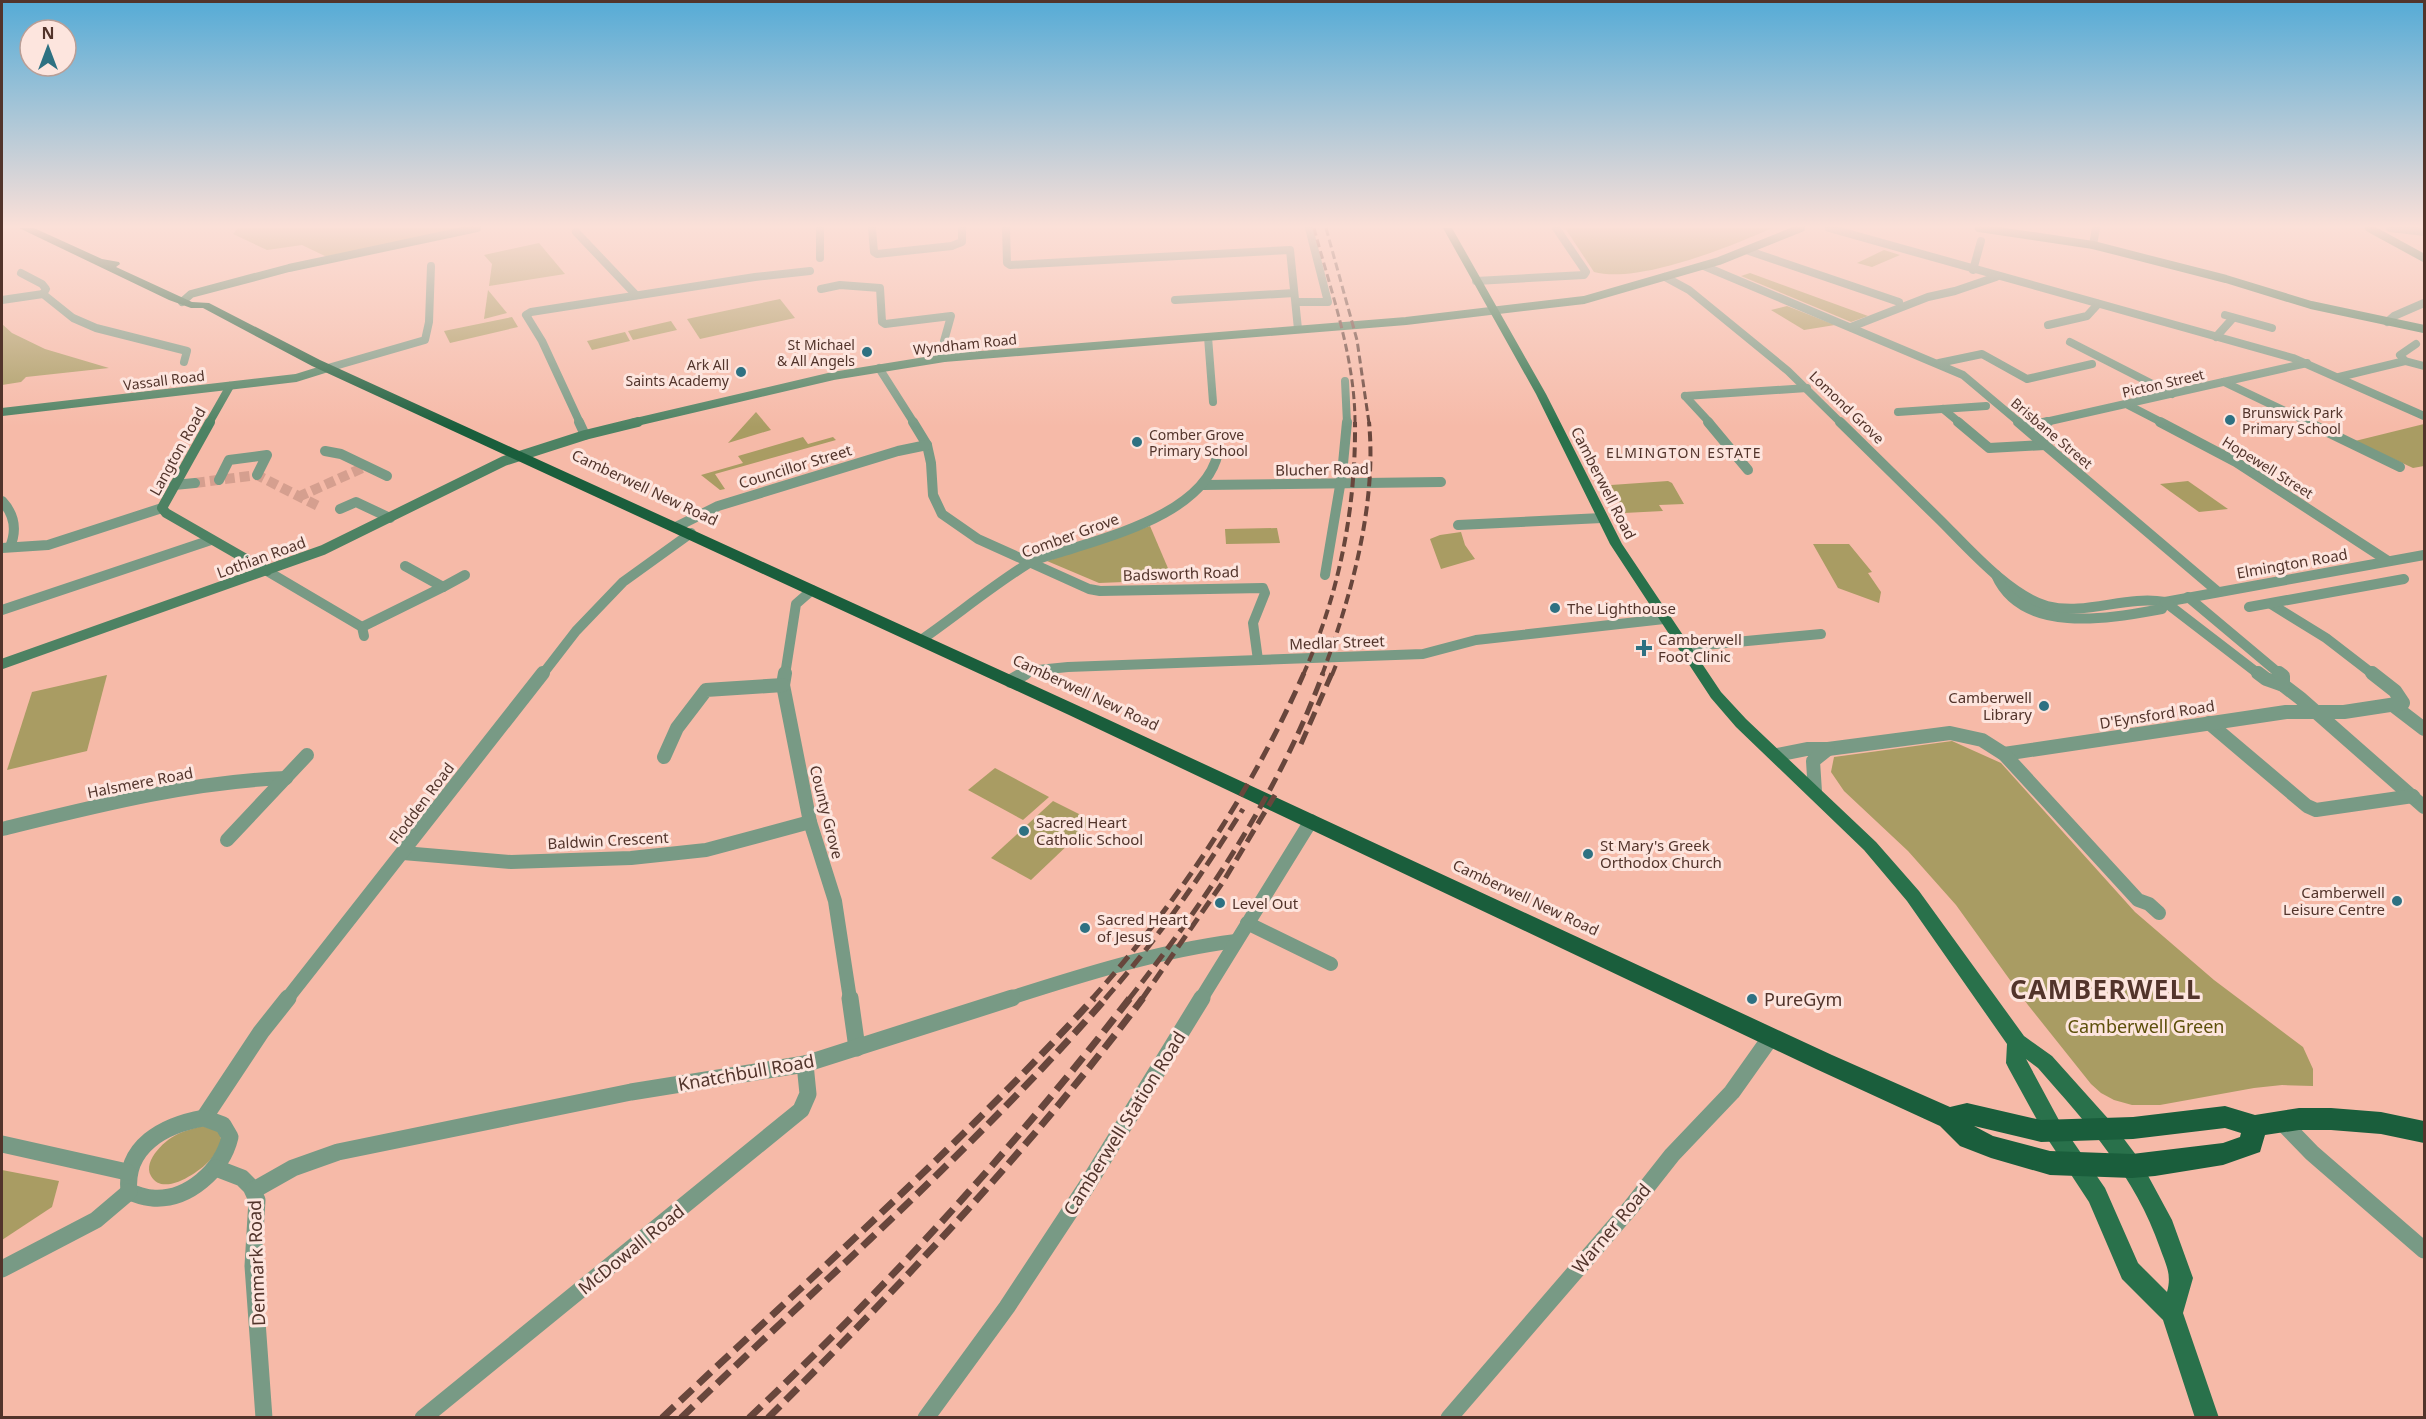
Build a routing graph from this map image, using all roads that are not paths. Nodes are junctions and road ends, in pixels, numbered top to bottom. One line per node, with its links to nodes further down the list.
1 (41, 294): 20 (street)
2 (43, 294): 40 (street)
3 (180, 294): 21 (highway, Camberwell New Road)
4 (215, 294): 21 (street)
5 (430, 294): 45 (street)
6 (642, 294): 19 (street)
7 (880, 294): 38 (street)
8 (1273, 294): 22 (street)
9 (1294, 294): 23 (street)
10 (1326, 294): 23 (street)
11 (1484, 294): 27 (main road, Camberwell Road)
12 (1600, 294): 27 (street, Wyndham Road)
13 (1694, 294): 51 (street, Lomond Grove)
14 (1772, 294): 30 (street, Brisbane Street)
15 (1877, 294): 24 (street)
16 (1941, 294): 30 (street)
17 (2061, 294): 26 (street)
18 (2275, 294): 28 (street)
19 (636, 295): 61 (street)
20 (2, 300)
21 (195, 300): 45 (highway, Camberwell New Road)
22 (1175, 300)
23 (1296, 302): 32 (street)
24 (1899, 302)
25 (2424, 303): 28 (street)
26 (2098, 304): 29 (street); 35 (street)
27 (1495, 312): 32 (street, Wyndham Road); 81 (main road, Camberwell Road)
28 (2387, 322): 33 (street)
29 (2048, 325)
30 (1851, 327): 41 (street, Brisbane Street)
31 (2272, 328): 35 (street)
32 (1298, 329): 34 (street, Wyndham Road)
33 (2424, 329)
34 (1208, 337): 38 (street, Wyndham Road); 53 (street)
35 (2216, 337): 42 (street)
36 (2070, 342): 52 (street)
37 (2416, 344): 39 (street)
38 (944, 358): 46 (street, Wyndham Road)
39 (2405, 361): 44 (street); 47 (street)
40 (184, 362)
41 (1939, 363): 43 (street); 60 (street, Brisbane Street)
42 (2307, 363): 47 (street); 49 (street, Picton Street)
43 (2092, 364)
44 (2424, 366)
45 (328, 368): 50 (street, Vassall Road); 66 (highway, Camberwell New Road)
46 (879, 368): 61 (street, Wyndham Road); 62 (street)
47 (2339, 377): 59 (street)
48 (1345, 381): 74 (street)
49 (2224, 382): 52 (street, Picton Street); 67 (street)
50 (230, 386): 58 (street, Vassall Road); 76 (street, Langton Road)
51 (1807, 388): 68 (street); 102 (street, Lomond Grove)
52 (2172, 394): 54 (street, Picton Street)
53 (1213, 402)
54 (2128, 405): 60 (street, Picton Street); 87 (street, Hopewell Street)
55 (1986, 406): 56 (street)
56 (1943, 409): 57 (street); 63 (street)
57 (1898, 411)
58 (2, 412)
59 (2424, 416)
60 (2025, 427): 63 (street, Brisbane Street)
61 (585, 435): 66 (street, Wyndham Road)
62 (927, 445): 83 (street, Councillor Street); 88 (street)
63 (2045, 445): 96 (street, Brisbane Street)
64 (325, 451): 70 (street)
65 (1218, 453): 75 (street, Comber Grove)
66 (521, 455): 80 (street, Lothian Road); 83 (highway, Camberwell New Road)
67 (2400, 467)
68 (1748, 470)
69 (256, 475): 71 (street)
70 (387, 476)
71 (219, 480)
72 (1441, 482): 74 (street, Blucher Road)
73 (195, 483): 76 (street)
74 (1340, 484): 75 (street, Blucher Road); 91 (street)
75 (1203, 485): 88 (street, Comber Grove)
76 (174, 486): 78 (street, Langton Road)
77 (2, 501): 85 (street)
78 (162, 508): 84 (street, Langton Road); 85 (street)
79 (340, 509): 80 (street)
80 (390, 518): 90 (street, Lothian Road)
81 (1602, 518): 82 (street); 103 (main road, Camberwell Road)
82 (1458, 525)
83 (683, 530): 95 (highway, Camberwell New Road); 129 (street, Flodden Road)
84 (211, 540): 90 (street, Langton Road); 101 (street)
85 (6, 548)
86 (2424, 555): 87 (street, Elmington Road)
87 (2388, 561): 96 (street, Elmington Road)
88 (1031, 562): 105 (street, Comber Grove); 107 (street, Badsworth Road)
89 (405, 566): 94 (street)
90 (267, 571): 94 (street, Langton Road); 108 (street, Lothian Road)
91 (1325, 574)
92 (465, 575): 94 (street)
93 (2404, 579): 99 (street)
94 (443, 587)
95 (812, 590): 105 (highway, Camberwell New Road); 110 (street, County Grove)
96 (2217, 591): 97 (street, Elmington Road)
97 (2188, 597): 98 (street, Elmington Road); 111 (street)
98 (2165, 602): 102 (street, Elmington Road); 111 (street)
99 (2271, 604): 100 (street); 112 (street)
100 (2249, 607)
101 (2, 610)
102 (2056, 612)
103 (1664, 619): 106 (main road, Camberwell Road); 107 (street, Medlar Street)
104 (1821, 634): 106 (street)
105 (921, 640): 109 (highway, Camberwell New Road)
106 (1683, 647): 120 (main road, Camberwell Road)
107 (1258, 660): 109 (street, Medlar Street)
108 (2, 664)
109 (1011, 681): 125 (highway, Camberwell New Road)
110 (783, 685): 119 (street); 126 (street, County Grove)
111 (2283, 686): 113 (street)
112 (2394, 706): 113 (street, D'Eynsford Road); 115 (street)
113 (2316, 711): 114 (street, D'Eynsford Road); 123 (street)
114 (2209, 723): 117 (street, D'Eynsford Road); 123 (street)
115 (2424, 729)
116 (1828, 749): 117 (street); 120 (street); 122 (street)
117 (2004, 754): 130 (street)
118 (307, 755): 121 (street)
119 (664, 757)
120 (1780, 758): 122 (main road)
121 (286, 778): 127 (street, Halsmere Road); 128 (street)
122 (1815, 792): 135 (main road)
123 (2413, 796): 124 (street)
124 (2424, 807)
125 (1311, 821): 131 (street, Camberwell Station Road); 134 (highway, Camberwell New Road)
126 (810, 822): 129 (street, Baldwin Crescent); 136 (street, County Grove)
127 (2, 829)
128 (227, 840)
129 (404, 853): 138 (street, Flodden Road)
130 (2158, 913)
131 (1247, 923): 132 (street, Camberwell Station Road); 133 (street)
132 (1236, 941): 136 (street, Knatchbull Road); 157 (street, Camberwell Station Road)
133 (1331, 964)
134 (1771, 1037): 139 (highway, Camberwell New Road); 158 (street, Warner Road)
135 (2018, 1042): 142 (main road); 143 (main road)
136 (857, 1048): 137 (street, Knatchbull Road)
137 (805, 1064): 150 (street, Knatchbull Road); 156 (street, McDowall Road)
138 (204, 1118): 148 (street); 149 (street)
139 (1949, 1118): 143 (highway, Camberwell New Road); 146 (highway, Camberwell New Road)
140 (2281, 1121): 141 (highway); 144 (highway); 152 (street)
141 (2255, 1126): 142 (highway); 147 (highway)
142 (2105, 1130): 143 (highway, Camberwell New Road); 147 (main road)
143 (2054, 1131): 146 (main road)
144 (2424, 1132)
145 (2, 1143): 149 (street)
146 (2079, 1165): 147 (highway, Camberwell New Road); 154 (main road)
147 (2132, 1166): 154 (main road)
148 (216, 1168): 150 (street, Denmark Road); 151 (street)
149 (127, 1172): 151 (street)
150 (254, 1190): 155 (street, Denmark Road)
151 (129, 1192): 153 (street)
152 (2424, 1250)
153 (2, 1269)
154 (2172, 1313): 159 (main road)
155 (264, 1418)
156 (423, 1418)
157 (926, 1418)
158 (1449, 1418)
159 (2207, 1418)

